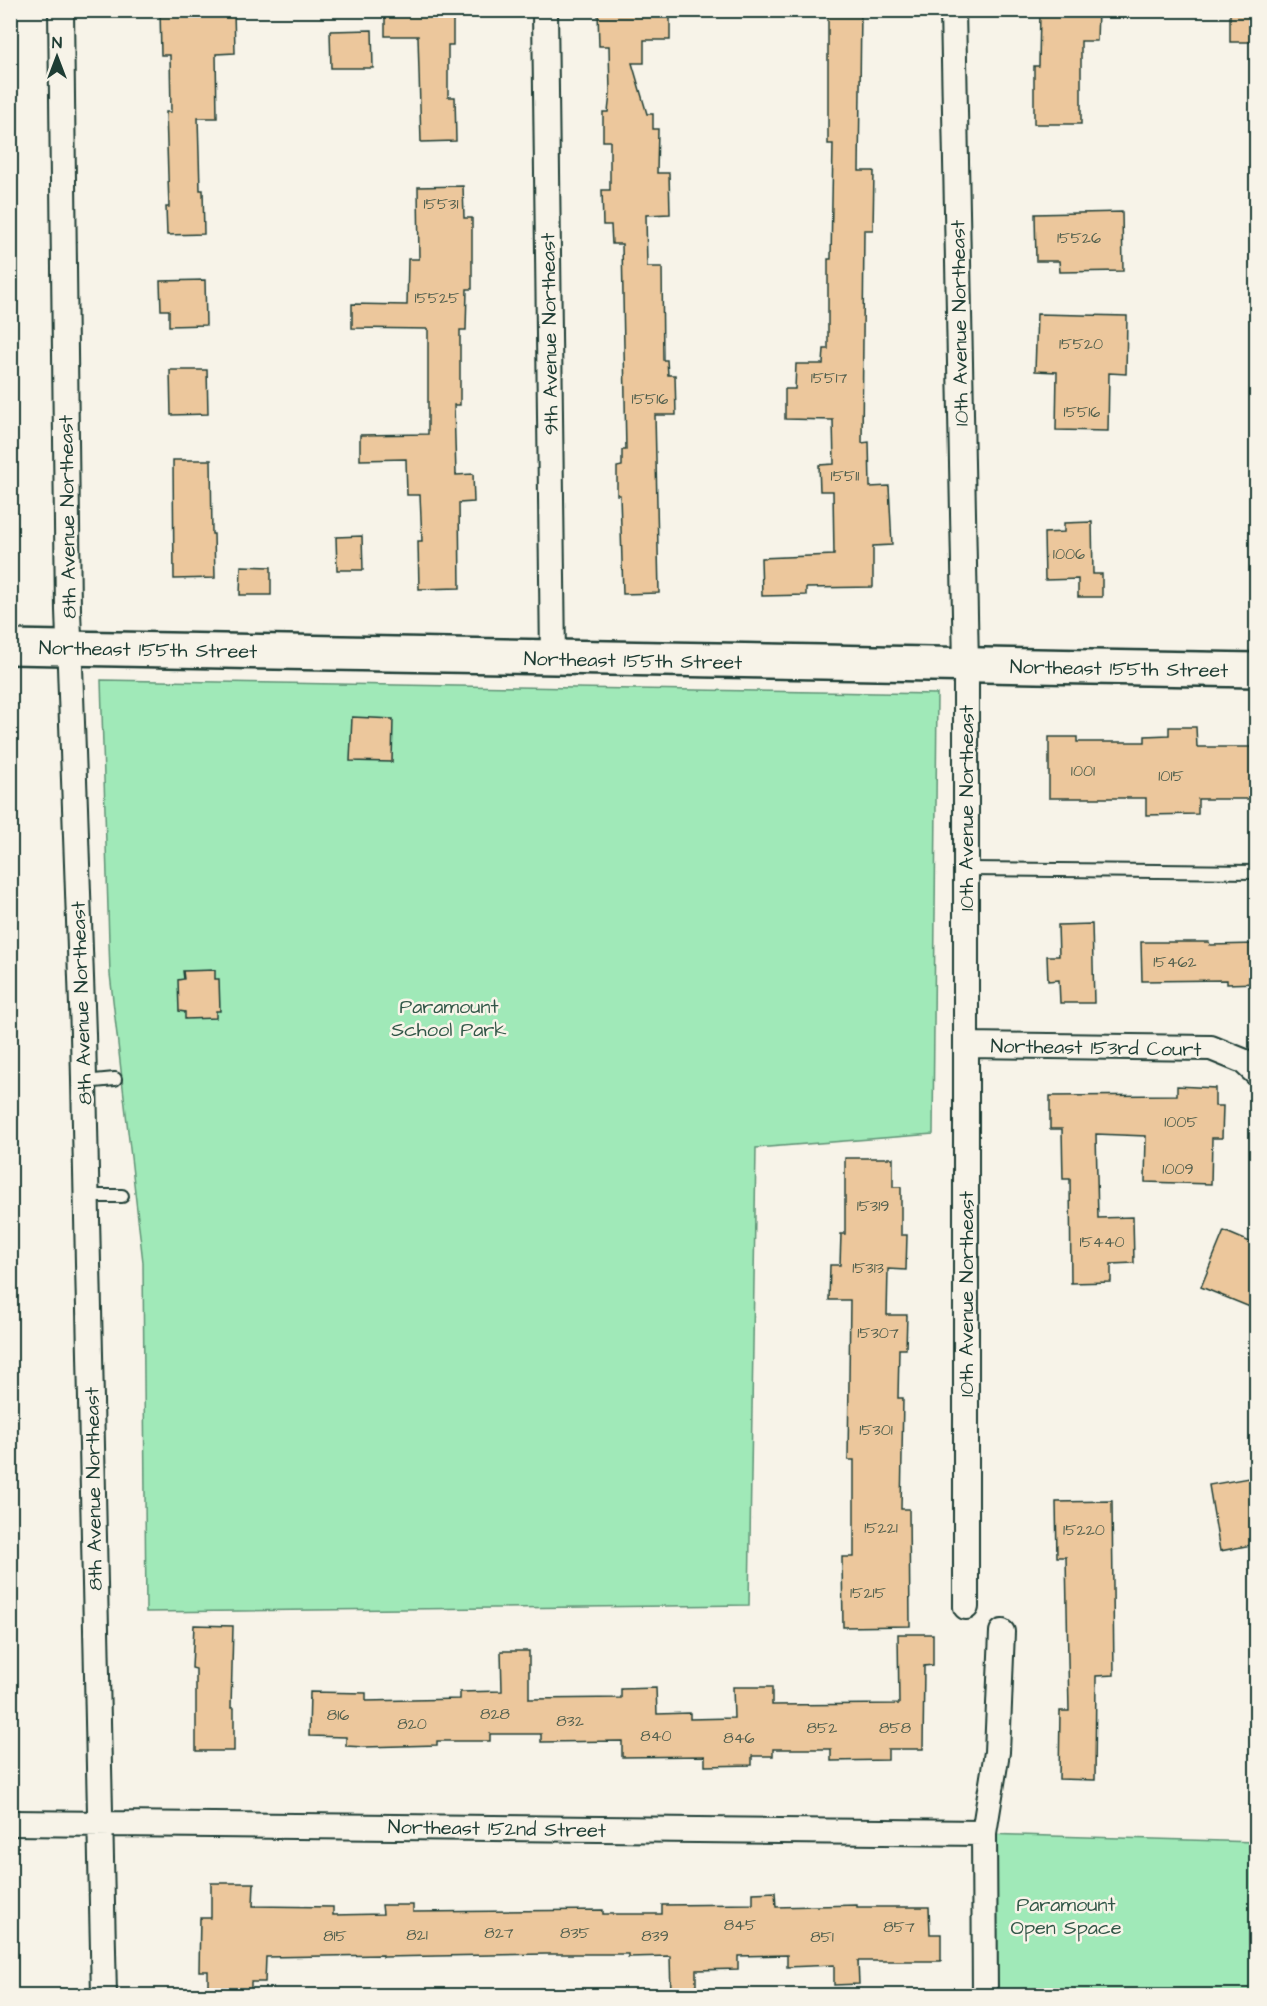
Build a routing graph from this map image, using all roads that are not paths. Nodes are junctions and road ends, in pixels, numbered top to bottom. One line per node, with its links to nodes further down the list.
1 (61, 10): 5 (street, 8th Avenue Northeast)
2 (545, 10): 6 (street, 9th Avenue Northeast)
3 (953, 10): 7 (street, 10th Avenue Northeast)
4 (10, 647): 5 (street, Northeast 155th Street)
5 (69, 648): 6 (street, Northeast 155th Street); 14 (street, 8th Avenue Northeast)
6 (554, 658): 7 (street, Northeast 155th Street)
7 (966, 665): 8 (street, Northeast 155th Street); 9 (street, 10th Avenue Northeast)
8 (1257, 670)
9 (966, 869): 10 (lane); 11 (street, 10th Avenue Northeast)
10 (1257, 872)
11 (966, 1045): 12 (street, Northeast 153rd Court); 17 (street, 10th Avenue Northeast)
12 (1257, 1073)
13 (115, 1079): 14 (lane)
14 (84, 1082): 15 (street, 8th Avenue Northeast)
15 (87, 1196): 16 (lane); 20 (street, 8th Avenue Northeast)
16 (122, 1196)
17 (966, 1606)
18 (1002, 1632): 21 (street)
19 (10, 1823): 20 (street, Northeast 152nd Street)
20 (101, 1823): 21 (street, Northeast 152nd Street); 22 (street, 8th Avenue Northeast)
21 (984, 1833): 23 (street)
22 (104, 1995)
23 (985, 1995)

